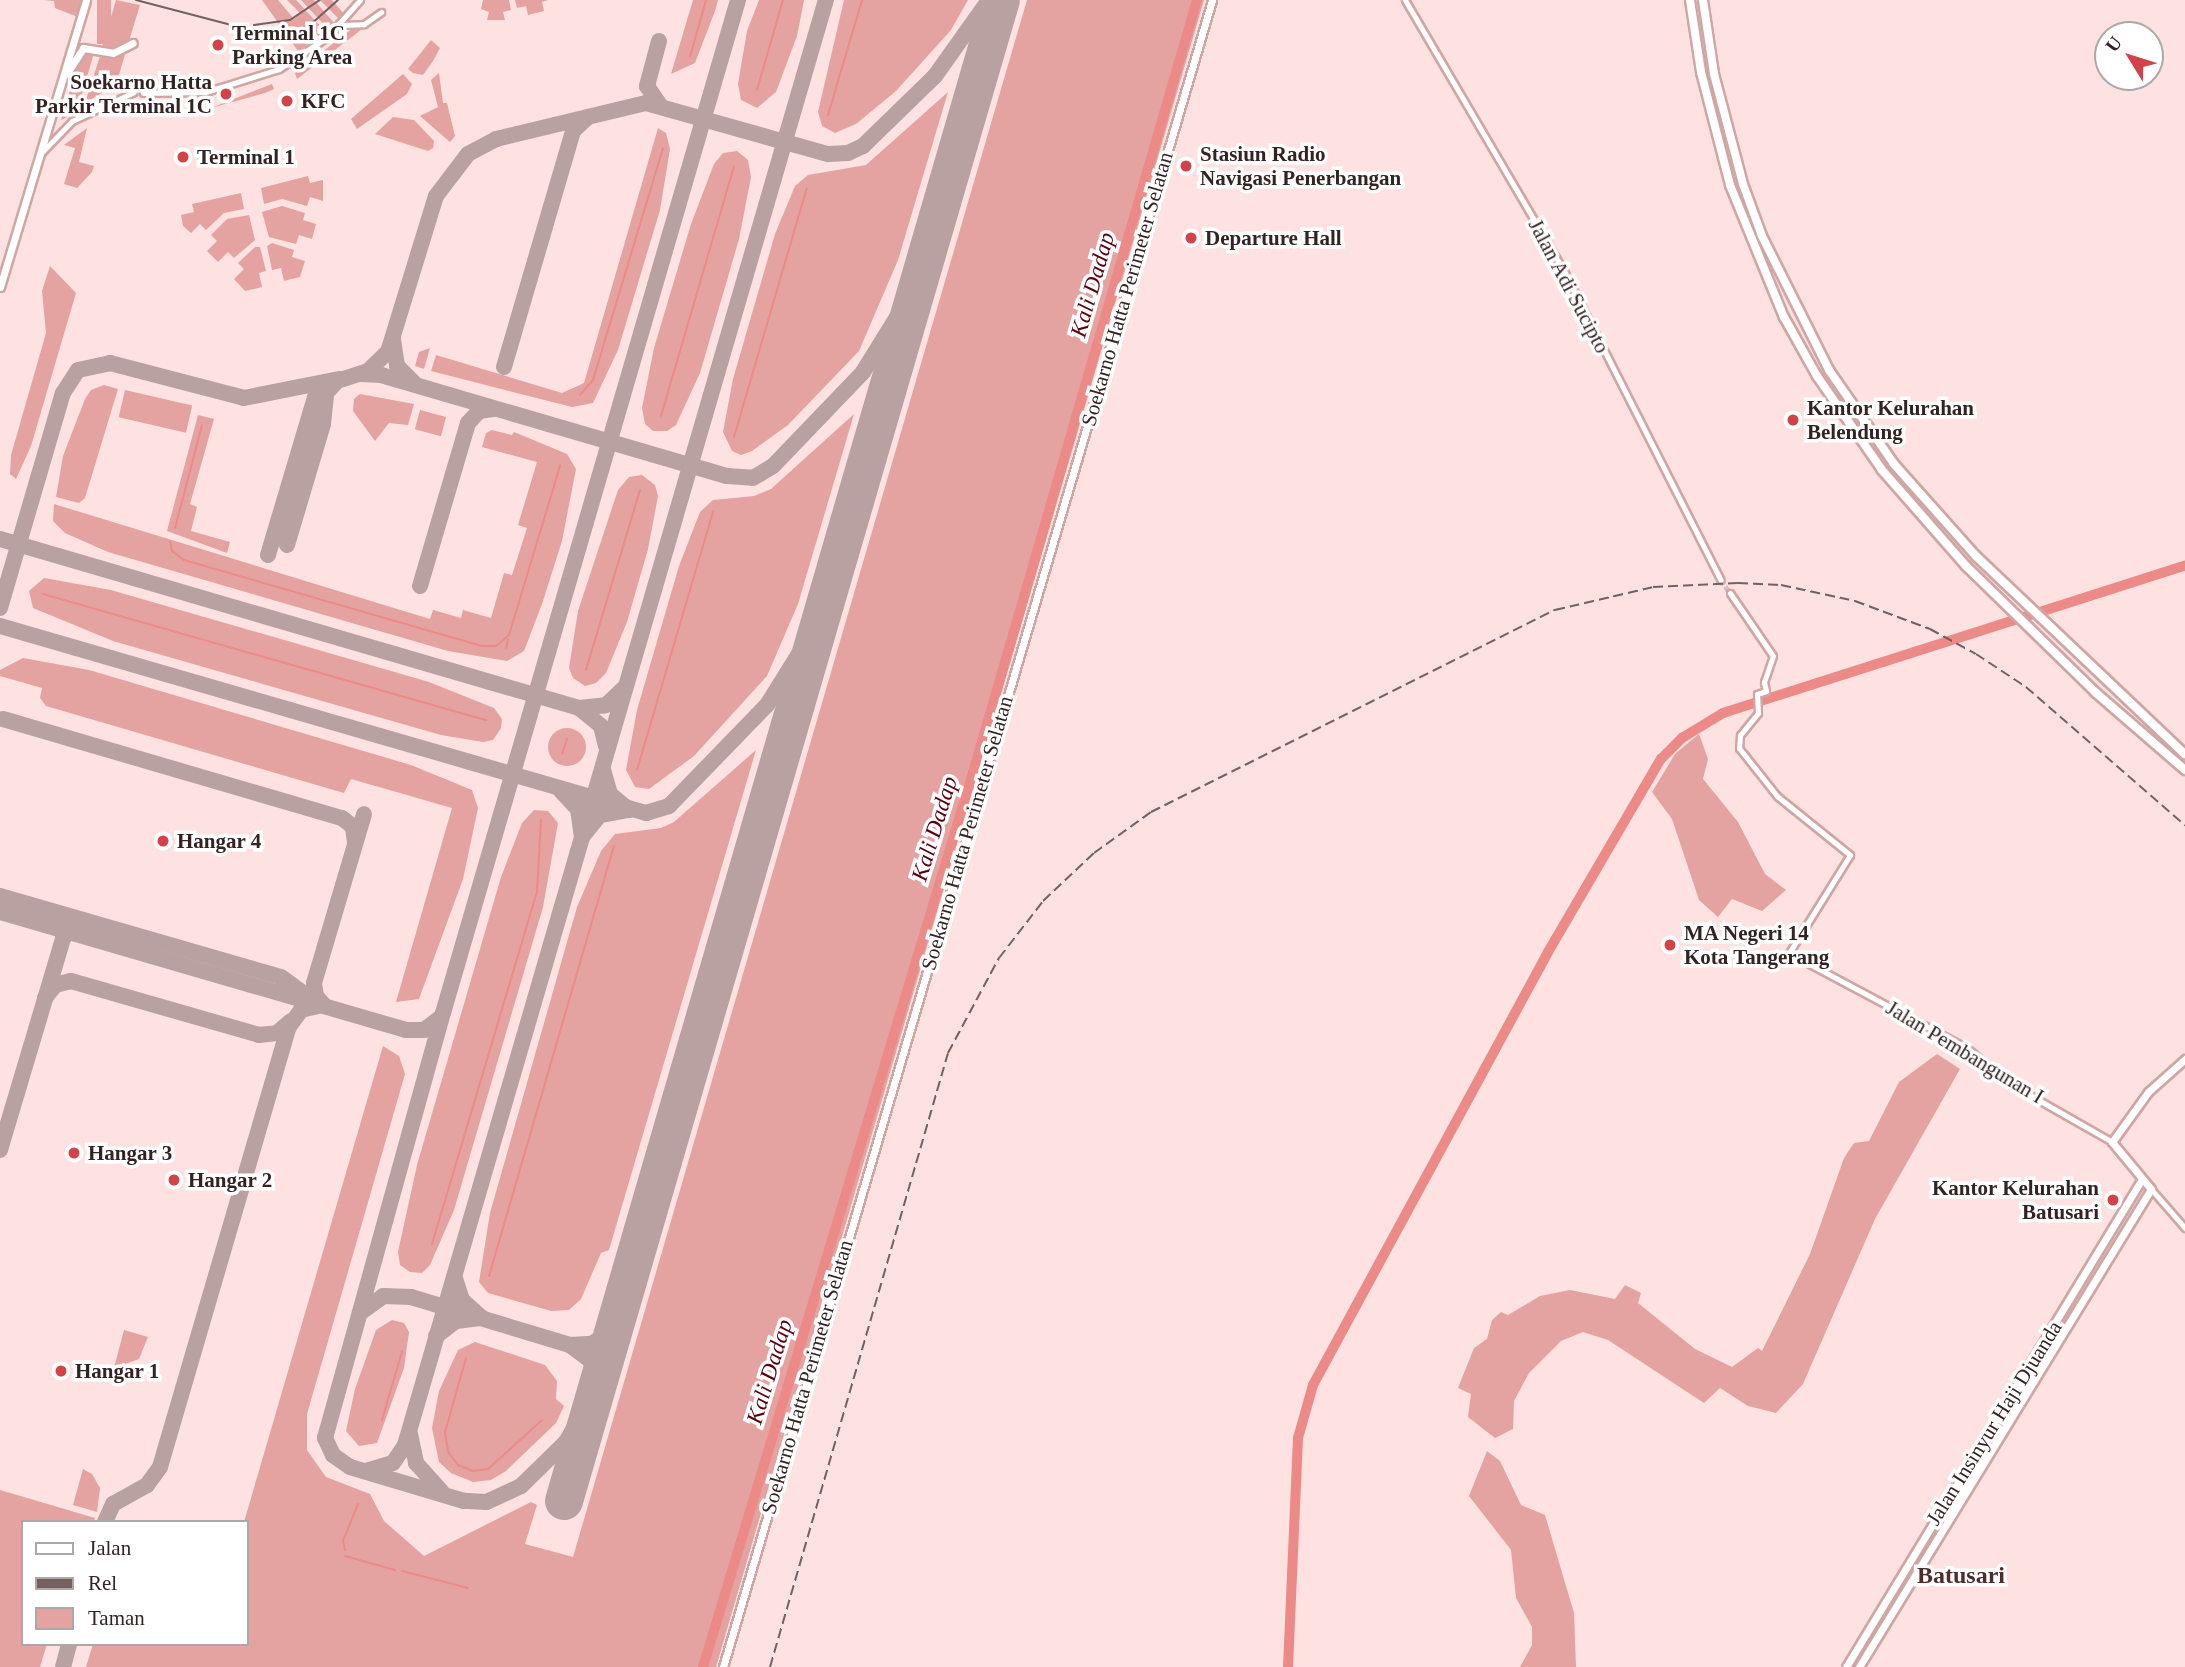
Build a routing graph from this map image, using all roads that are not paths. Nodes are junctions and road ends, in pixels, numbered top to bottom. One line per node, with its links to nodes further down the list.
1 (86, 0): 10 (main road)
2 (360, 0): 8 (street)
3 (1212, 0): 26 (main road, Soekarno Hatta Perimeter Selatan)
4 (1405, 0): 15 (street, Jalan Adi Sucipto)
5 (1689, 0): 18 (highway)
6 (1703, 0): 17 (highway)
7 (381, 12): 8 (street)
8 (340, 25): 12 (street)
9 (132, 43): 10 (main road)
10 (62, 81): 13 (main road)
11 (134, 92): 13 (street)
12 (143, 93)
13 (40, 156): 14 (main road)
14 (0, 287)
15 (1721, 580)
16 (1730, 593): 20 (street, Jalan Pembangunan I)
17 (2185, 754)
18 (2185, 770)
19 (2185, 1059): 20 (main road)
20 (2112, 1142): 21 (main road, Jalan Pembangunan I)
21 (2142, 1179): 22 (main road, Jalan Pembangunan I); 24 (main road, Jalan Insinyur Haji Djuanda)
22 (2151, 1189): 23 (street, Jalan Pembangunan I); 25 (main road, Jalan Insinyur Haji Djuanda)
23 (2185, 1228)
24 (1888, 1597): 25 (main road); 27 (main road, Jalan Insinyur Haji Djuanda)
25 (1897, 1602): 28 (main road, Jalan Insinyur Haji Djuanda)
26 (723, 1667)
27 (1846, 1667)
28 (1858, 1667)

